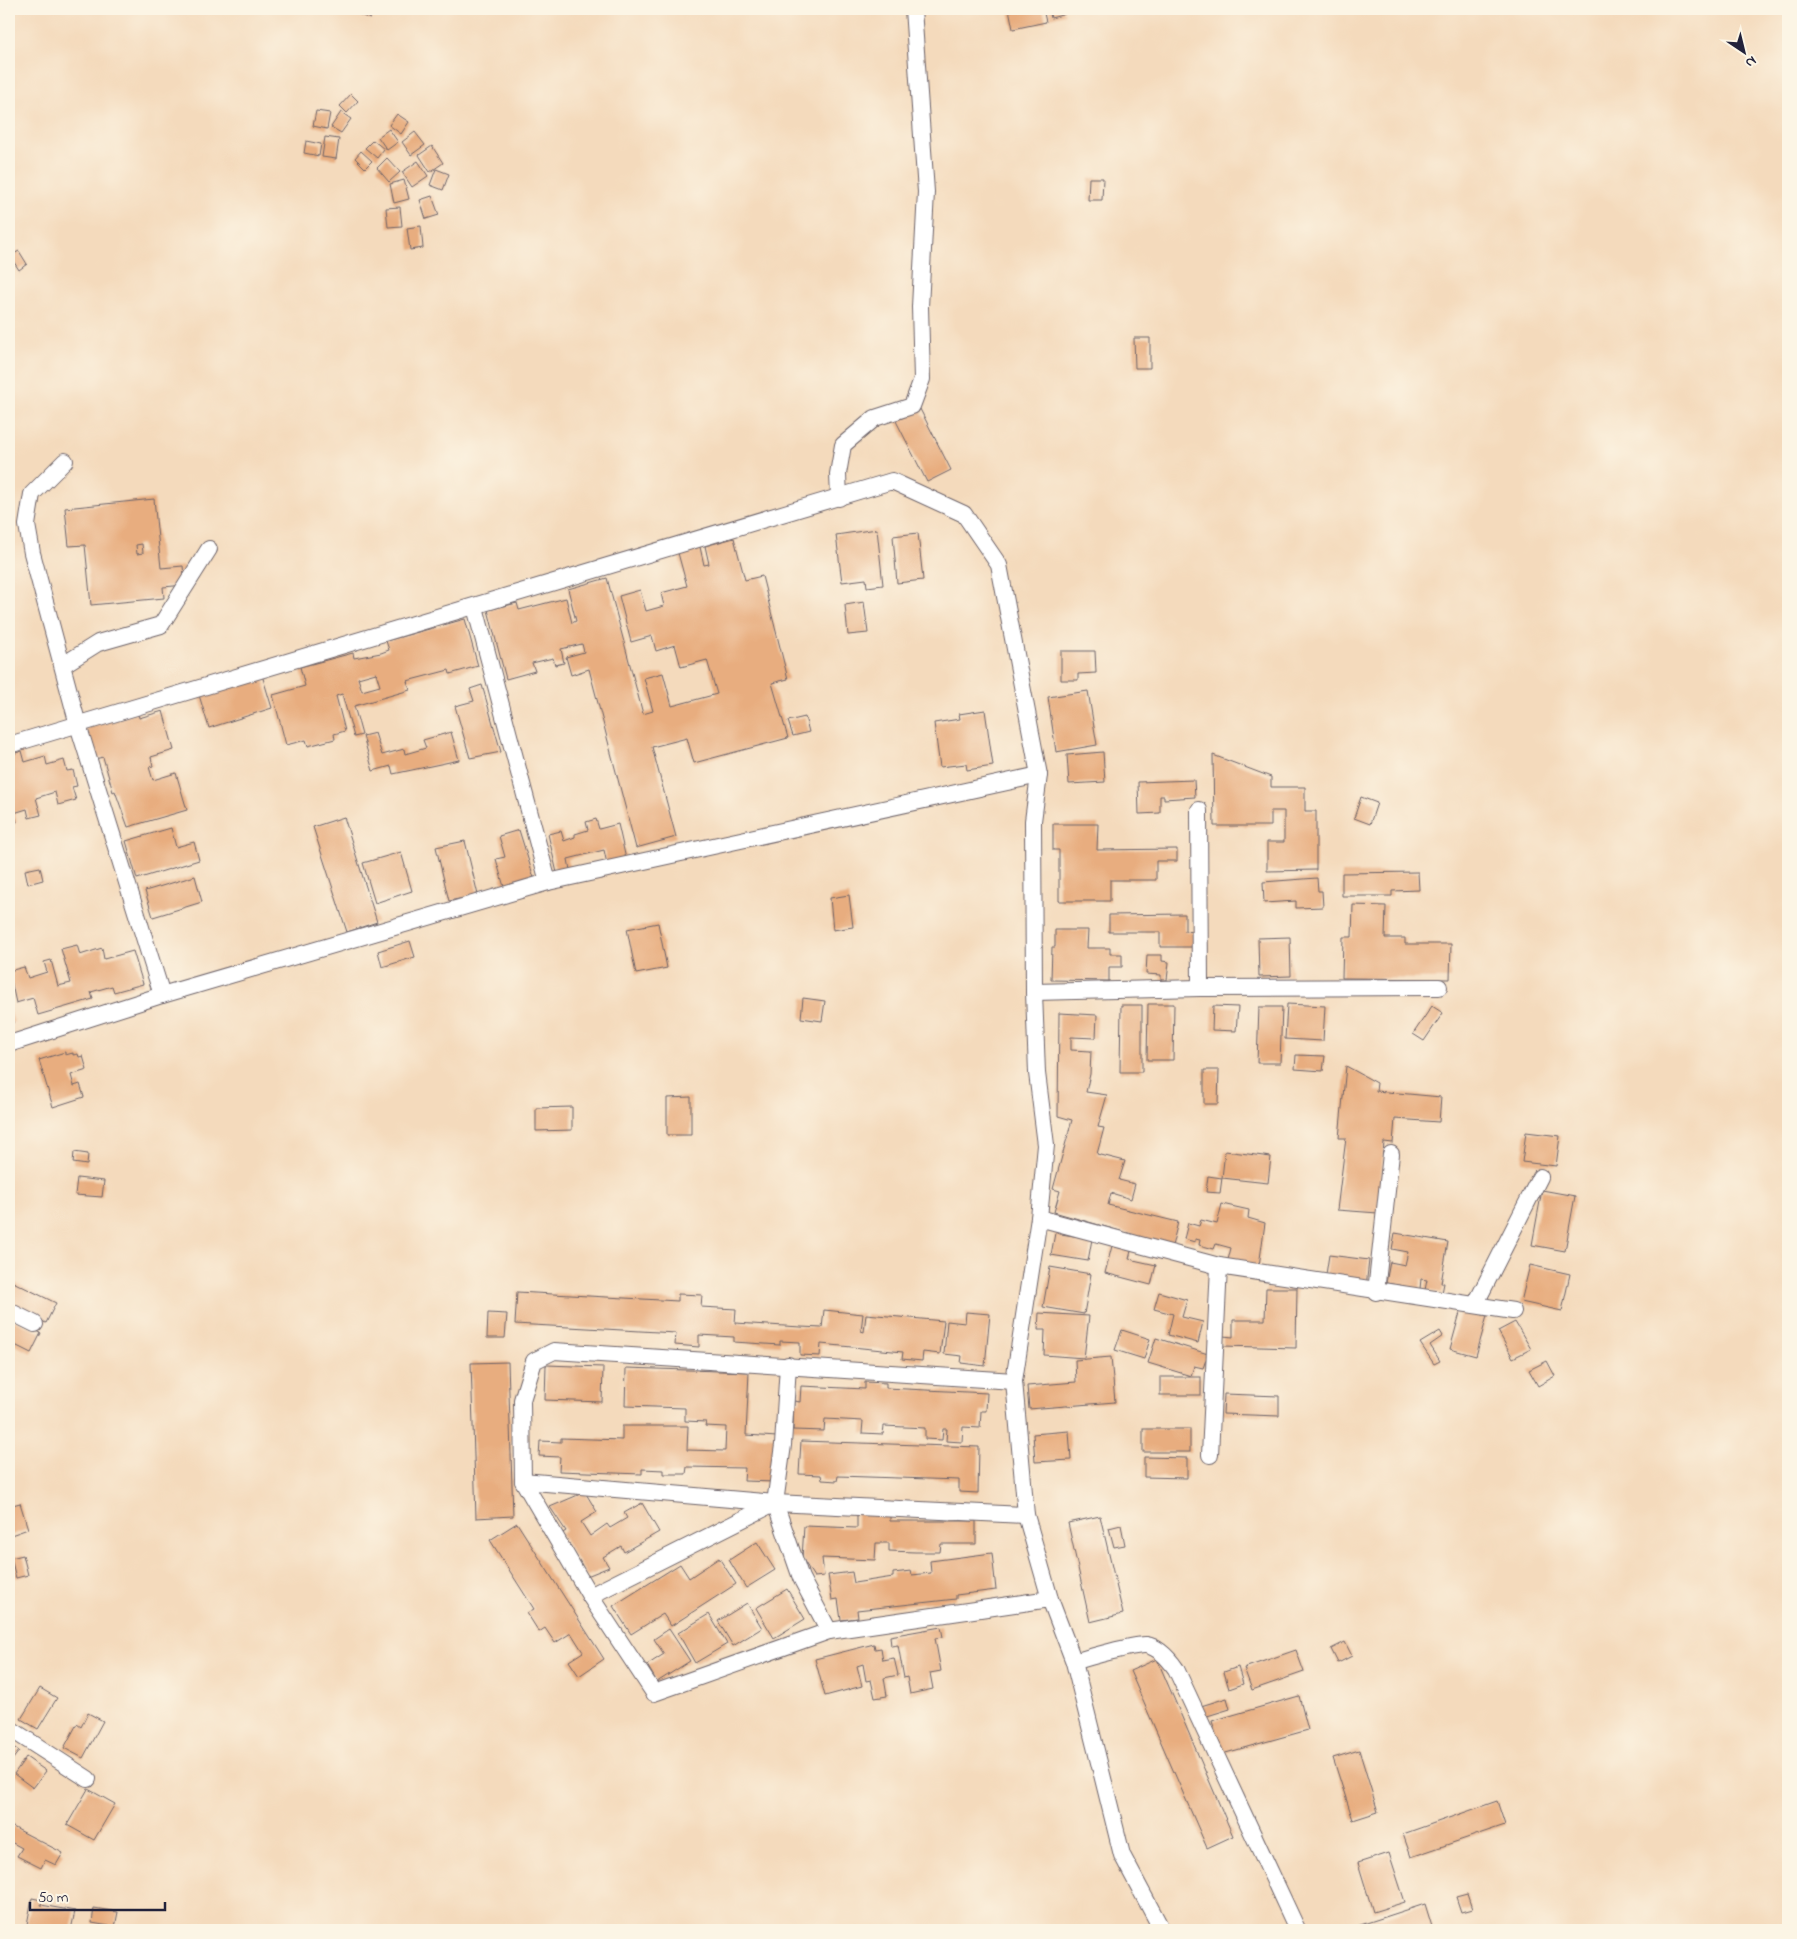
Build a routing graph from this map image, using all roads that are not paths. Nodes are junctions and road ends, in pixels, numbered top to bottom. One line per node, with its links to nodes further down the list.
1 (913, 9): 3 (street)
2 (65, 460): 6 (street)
3 (838, 498): 5 (street); 9 (street)
4 (209, 550): 6 (street)
5 (476, 607): 7 (street); 11 (street)
6 (63, 665): 7 (street)
7 (78, 725): 8 (street); 15 (street)
8 (9, 745)
9 (1039, 775): 11 (street); 14 (street)
10 (1199, 810): 13 (street)
11 (548, 882): 15 (street)
12 (1439, 987): 13 (street)
13 (1200, 988): 14 (street)
14 (1034, 992): 19 (street)
15 (162, 995): 16 (street)
16 (9, 1044)
17 (1391, 1154): 21 (street)
18 (1540, 1177): 22 (street)
19 (1039, 1218): 20 (street); 27 (street)
20 (1219, 1266): 21 (street); 28 (street)
21 (1376, 1292): 22 (street)
22 (1475, 1305): 24 (street)
23 (9, 1311): 25 (street)
24 (1513, 1311)
25 (35, 1324)
26 (788, 1365): 27 (street); 29 (street); 30 (street)
27 (1014, 1381): 31 (street)
28 (1210, 1455)
29 (523, 1481): 30 (street); 32 (street)
30 (775, 1503): 31 (street); 32 (street); 34 (street)
31 (1026, 1515): 33 (street)
32 (590, 1596): 34 (street)
33 (1050, 1599): 34 (street); 35 (street)
34 (829, 1631)
35 (1074, 1662): 38 (street); 39 (street)
36 (9, 1728): 37 (street)
37 (88, 1780)
38 (1162, 1930)
39 (1294, 1930)

